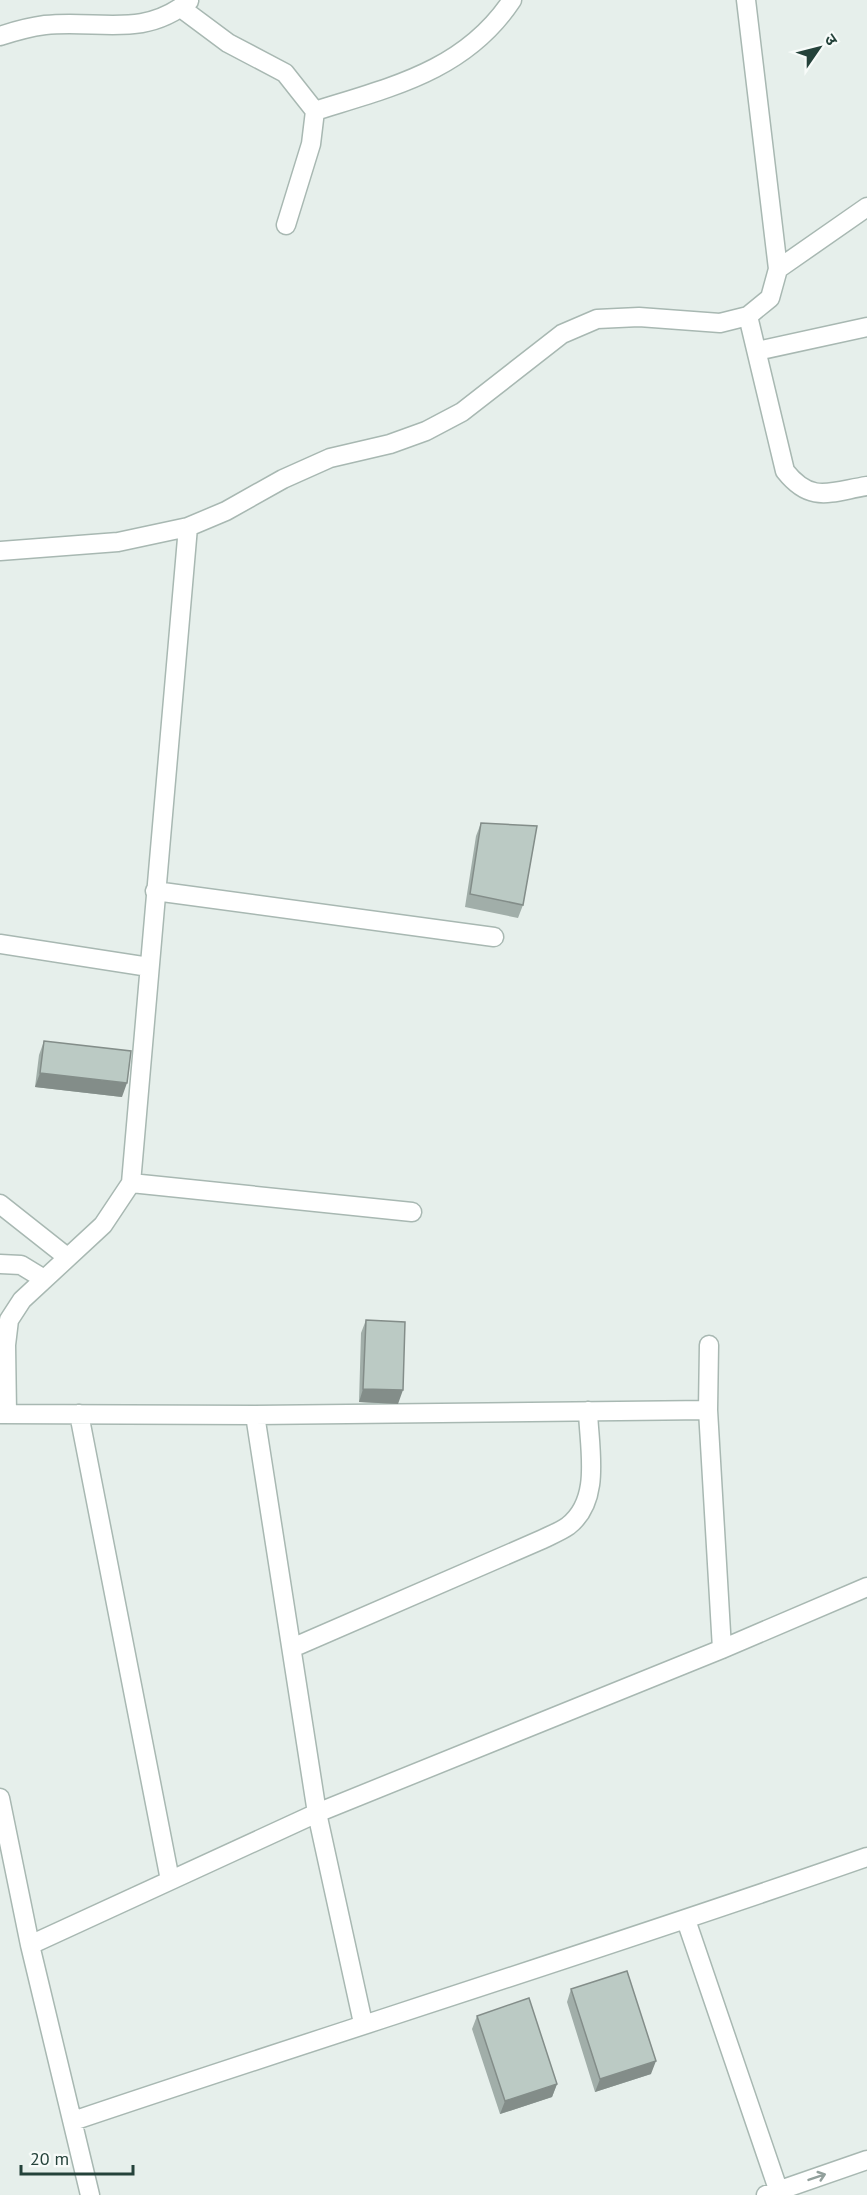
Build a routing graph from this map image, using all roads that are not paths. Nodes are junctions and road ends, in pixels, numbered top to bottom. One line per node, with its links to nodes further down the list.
1 (512, 0): 5 (street)
2 (746, 0): 8 (street)
3 (186, 4): 4 (street); 5 (street)
4 (0, 36)
5 (315, 111): 7 (street)
6 (867, 207): 8 (street)
7 (286, 225)
8 (778, 269): 9 (street)
9 (748, 316): 11 (street); 13 (street)
10 (867, 327): 11 (street)
11 (757, 351): 12 (street)
12 (867, 486)
13 (188, 527): 14 (street); 15 (street)
14 (0, 551)
15 (155, 891): 16 (street); 18 (street)
16 (494, 937)
17 (0, 944): 18 (street)
18 (149, 967): 19 (street)
19 (131, 1183): 21 (street); 22 (street)
20 (0, 1204): 22 (street)
21 (412, 1212)
22 (67, 1257): 24 (street)
23 (0, 1264): 24 (street)
24 (44, 1279): 28 (street)
25 (709, 1345): 26 (street)
26 (708, 1410): 27 (street); 33 (street)
27 (588, 1411): 30 (street); 32 (street)
28 (4, 1413): 29 (street)
29 (79, 1414): 30 (street); 37 (street)
30 (255, 1414): 32 (street)
31 (867, 1587): 33 (street)
32 (292, 1648): 35 (street)
33 (722, 1649): 35 (street)
34 (0, 1798): 39 (street)
35 (317, 1813): 37 (street); 40 (street)
36 (867, 1857): 38 (street)
37 (170, 1880): 39 (street)
38 (686, 1920): 40 (street); 43 (street)
39 (30, 1945): 41 (street)
40 (363, 2023): 41 (street)
41 (73, 2121): 44 (street)
42 (867, 2160): 43 (street, one-way to 42)
43 (775, 2194)
44 (90, 2195)

